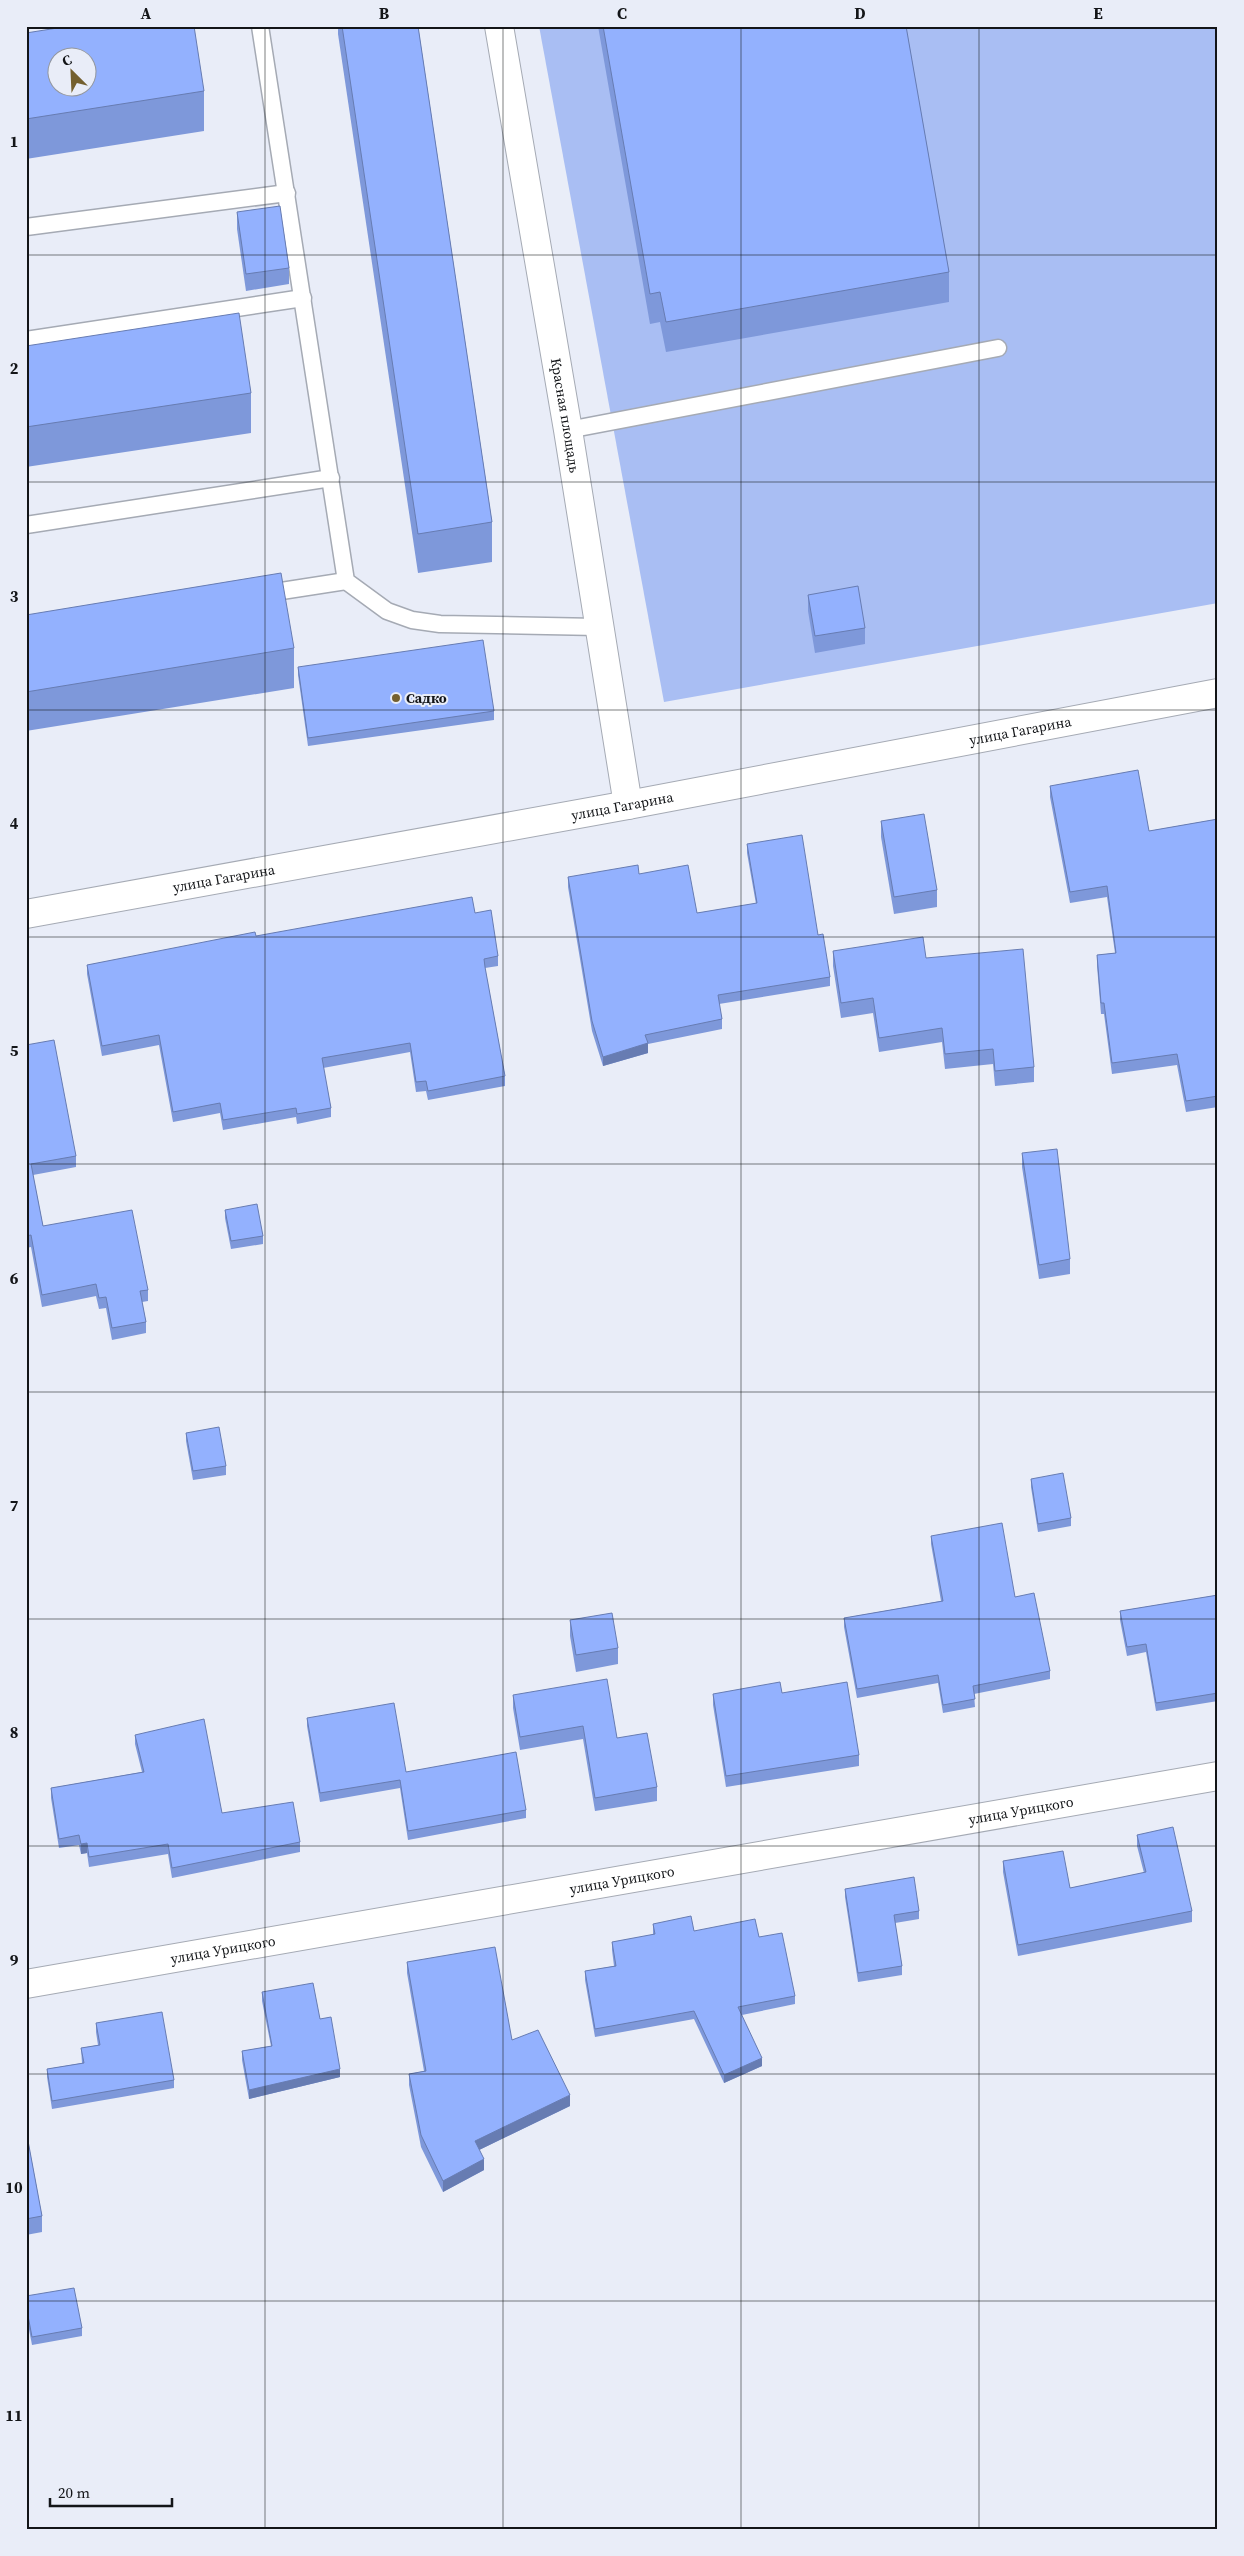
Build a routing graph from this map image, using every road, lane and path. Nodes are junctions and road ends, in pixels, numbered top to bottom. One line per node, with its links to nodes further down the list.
1 (260, 26): 3 (lane)
2 (499, 26): 8 (street, Красная площадь)
3 (287, 192): 4 (lane); 5 (lane)
4 (26, 227)
5 (303, 298): 6 (lane); 9 (lane)
6 (26, 340)
7 (998, 348): 8 (lane)
8 (568, 430): 13 (street, Красная площадь)
9 (331, 478): 10 (lane); 11 (lane)
10 (26, 525)
11 (346, 581): 12 (lane); 13 (lane)
12 (249, 596)
13 (598, 627): 15 (street, Красная площадь)
14 (1218, 693): 15 (street, улица Гагарина)
15 (628, 805): 16 (street, улица Гагарина)
16 (26, 914)
17 (1218, 1776): 18 (street, улица Урицкого)
18 (26, 1984)

